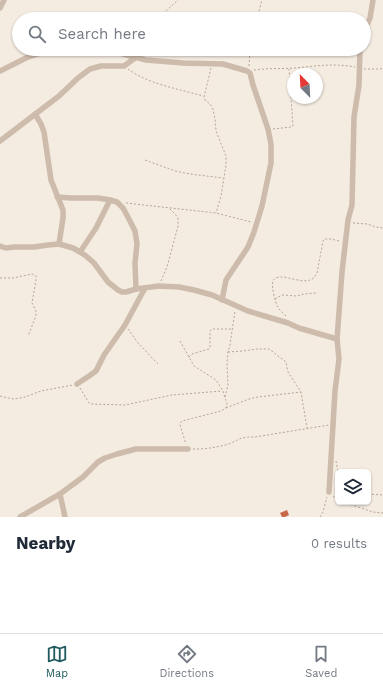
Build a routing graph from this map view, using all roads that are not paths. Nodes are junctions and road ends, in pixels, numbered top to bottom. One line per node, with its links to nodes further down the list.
1 (4, 0): 3 (street)
2 (373, 0): 4 (street)
3 (0, 8)
4 (371, 12)
5 (32, 56): 9 (street)
6 (129, 56): 8 (street)
7 (360, 56): 20 (street)
8 (135, 58): 10 (street); 19 (street)
9 (0, 71)
10 (35, 114): 11 (street); 12 (street)
11 (0, 141)
12 (57, 197): 13 (street); 14 (street)
13 (110, 200): 16 (street); 18 (street)
14 (59, 244): 15 (street); 16 (street)
15 (1, 247)
16 (80, 252): 18 (street)
17 (145, 288): 18 (street); 19 (street); 21 (street)
18 (136, 289)
19 (222, 300): 20 (street)
20 (336, 339): 23 (street)
21 (77, 384)
22 (188, 450): 24 (street)
23 (329, 492)
24 (60, 494): 25 (street); 26 (street)
25 (20, 517)
26 (65, 517)

